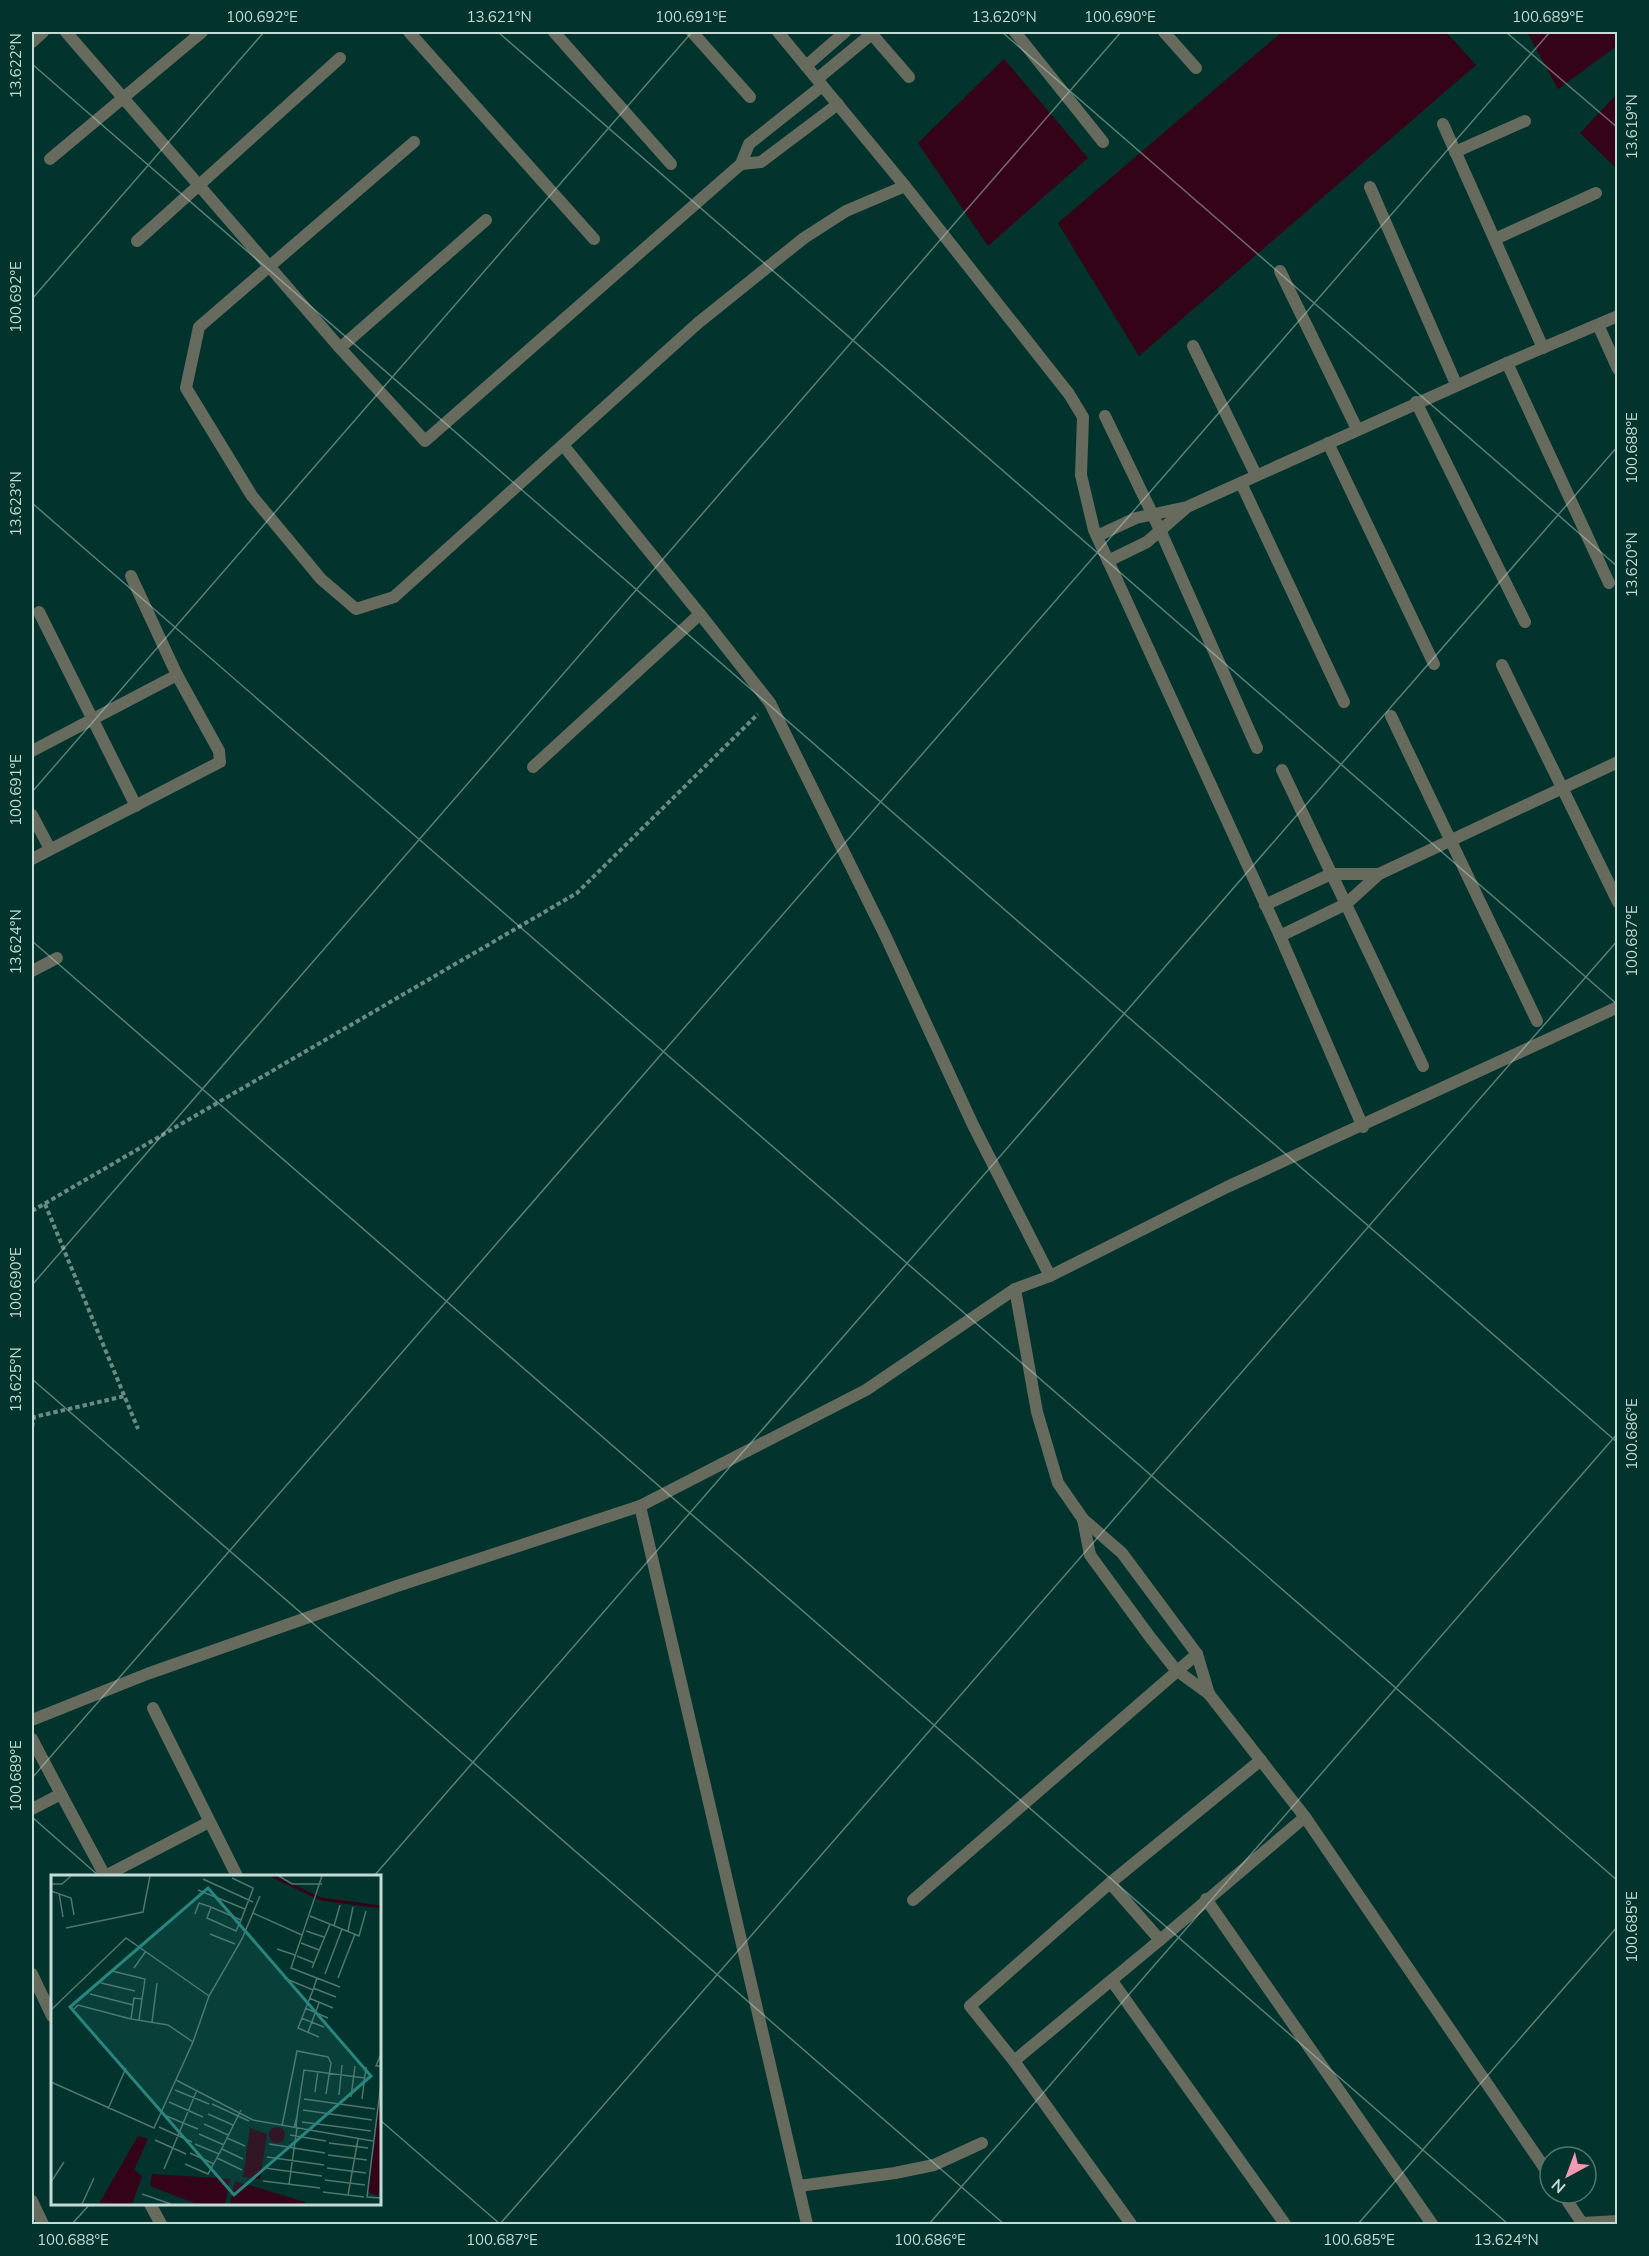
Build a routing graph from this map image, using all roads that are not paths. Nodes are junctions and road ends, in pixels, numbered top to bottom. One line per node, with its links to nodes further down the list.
1 (43, 32): 12 (street)
2 (66, 32): 19 (street)
3 (202, 32): 19 (street)
4 (554, 32): 27 (street)
5 (692, 32): 18 (street)
6 (778, 32): 14 (street)
7 (845, 32): 14 (street)
8 (872, 32): 16 (street); 17 (street)
9 (1015, 32): 24 (street)
10 (1164, 32): 15 (street)
11 (412, 33): 34 (street)
12 (32, 42)
13 (340, 58): 29 (street)
14 (806, 66): 17 (street)
15 (1196, 68)
16 (909, 77)
17 (820, 82): 20 (street); 28 (street)
18 (750, 97)
19 (124, 98): 26 (street); 29 (street)
20 (838, 104): 28 (street); 30 (street)
21 (1525, 121): 25 (street)
22 (1443, 124): 25 (street)
23 (414, 142): 37 (street)
24 (1103, 142)
25 (1455, 152): 35 (street)
26 (50, 159)
27 (671, 164)
28 (741, 164): 42 (street)
29 (200, 186): 36 (street); 37 (street)
30 (905, 186): 51 (street); 57 (street)
31 (1370, 186): 46 (street)
32 (1596, 193): 35 (street)
33 (486, 220): 42 (street)
34 (594, 239)
35 (1495, 239): 43 (street)
36 (137, 241)
37 (269, 266): 42 (street); 51 (street)
38 (1280, 271): 49 (street)
39 (1617, 316): 40 (street)
40 (1598, 325): 43 (street); 45 (street)
41 (1193, 346): 52 (street)
42 (340, 348)
43 (1543, 348): 44 (street)
44 (1507, 363): 46 (street); 60 (street)
45 (1617, 369)
46 (1456, 384): 47 (street)
47 (1416, 402): 49 (street); 63 (street)
48 (1105, 416): 55 (street)
49 (1357, 429): 50 (street)
50 (1328, 443): 52 (street); 64 (street)
51 (563, 445): 62 (street)
52 (1256, 475): 53 (street)
53 (1241, 483): 54 (street); 67 (street)
54 (1187, 507): 55 (street); 56 (street)
55 (1152, 513): 56 (street); 57 (street)
56 (1161, 532): 58 (street); 70 (street)
57 (1097, 537): 58 (street)
58 (1108, 561): 84 (street)
59 (131, 576): 66 (street)
60 (1608, 582)
61 (39, 612): 69 (street)
62 (700, 614): 73 (street); 93 (street)
63 (1525, 622)
64 (1434, 664)
65 (1502, 665): 75 (street)
66 (177, 675): 69 (street); 76 (street)
67 (1344, 702)
68 (1391, 716): 78 (street)
69 (93, 719): 71 (street); 76 (street)
70 (1257, 748)
71 (32, 751)
72 (1617, 762): 75 (street)
73 (533, 767)
74 (1282, 770): 81 (street)
75 (1562, 789): 78 (street); 83 (street)
76 (136, 806): 79 (street)
77 (32, 815): 79 (street)
78 (1449, 843): 82 (street); 90 (street)
79 (50, 849): 80 (street)
80 (32, 859)
81 (1331, 874): 82 (street); 84 (street); 85 (street)
82 (1379, 874): 85 (street)
83 (1617, 902)
84 (1265, 904): 86 (street)
85 (1346, 904): 86 (street); 91 (street)
86 (1280, 936): 92 (street)
87 (57, 958): 88 (street)
88 (32, 971)
89 (1617, 1007): 92 (street)
90 (1537, 1021)
91 (1423, 1066)
92 (1363, 1126): 93 (street)
93 (1050, 1276): 94 (street)
94 (1015, 1289): 95 (street); 96 (street)
95 (640, 1506): 101 (street); 121 (street)
96 (1083, 1519): 97 (street); 98 (street)
97 (1197, 1654): 98 (street); 99 (street)
98 (1176, 1670): 99 (street); 113 (street)
99 (1209, 1694): 103 (street)
100 (153, 1708): 107 (street)
101 (32, 1720)
102 (32, 1739): 104 (street)
103 (1262, 1760): 106 (street); 111 (street)
104 (61, 1794): 105 (street); 108 (street)
105 (32, 1809)
106 (1305, 1817): 112 (street); 120 (street)
107 (209, 1821): 109 (street); 110 (street)
108 (104, 1875)
109 (107, 1875)
110 (236, 1875)
111 (1110, 1883): 114 (street); 118 (street)
112 (1206, 1899): 114 (street); 131 (street)
113 (913, 1900)
114 (1160, 1940): 116 (street)
115 (32, 1974): 117 (street)
116 (1112, 1981): 118 (street); 130 (street)
117 (51, 2014)
118 (1014, 2061): 129 (street)
119 (982, 2143): 121 (street)
120 (1538, 2158)
121 (799, 2186): 128 (street)
122 (32, 2201): 126 (street)
123 (151, 2205): 127 (street)
124 (1570, 2205): 125 (street)
125 (1617, 2221)
126 (44, 2224)
127 (161, 2224)
128 (807, 2224)
129 (1131, 2224)
130 (1285, 2224)
131 (1432, 2224)

